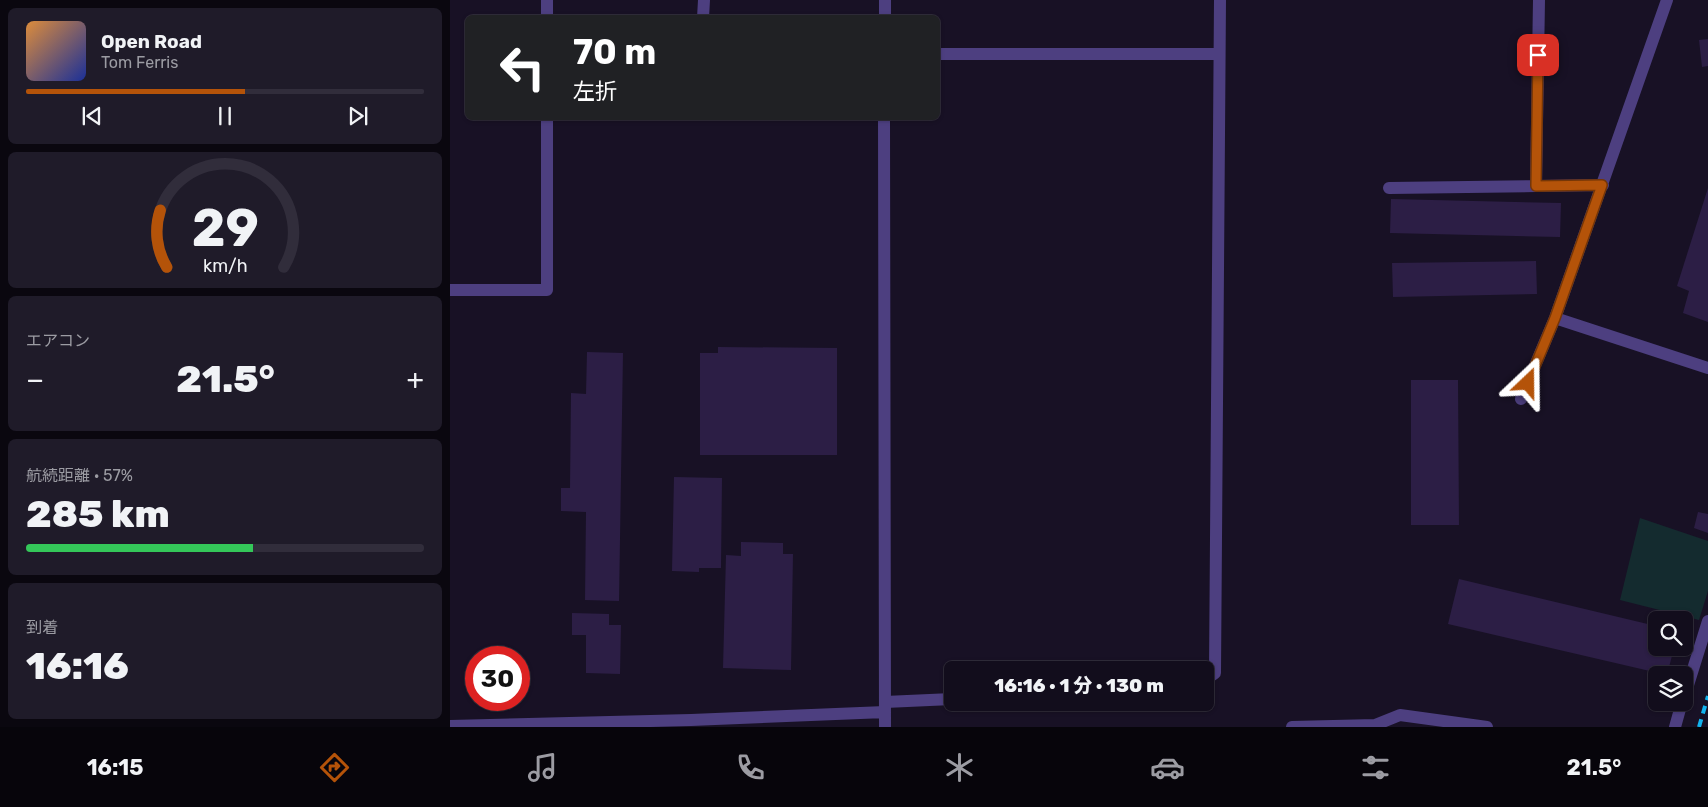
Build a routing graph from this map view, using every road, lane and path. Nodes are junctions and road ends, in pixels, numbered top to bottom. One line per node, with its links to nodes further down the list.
1 (547, 0): 7 (street)
2 (704, 0): 8 (street)
3 (885, 0): 9 (street)
4 (1220, 0): 11 (street)
5 (1539, 0): 15 (street)
6 (1666, 0): 14 (street)
7 (547, 15)
8 (704, 15)
9 (885, 15)
10 (940, 54): 11 (street)
11 (1218, 54): 23 (street)
12 (547, 120): 17 (street)
13 (884, 120): 25 (street)
14 (1602, 185): 15 (street); 18 (street)
15 (1536, 186): 16 (street)
16 (1389, 188)
17 (450, 290)
18 (1555, 318): 19 (street); 20 (street)
19 (1708, 368)
20 (1521, 399)
21 (1708, 621): 22 (street)
22 (1693, 669)
23 (1214, 674)
24 (944, 700): 25 (street)
25 (885, 707): 27 (street); 29 (street)
26 (1679, 711): 32 (street)
27 (691, 723): 28 (street)
28 (450, 726)
29 (885, 727)
30 (1292, 727): 31 (street)
31 (1487, 727)
32 (1674, 727)

